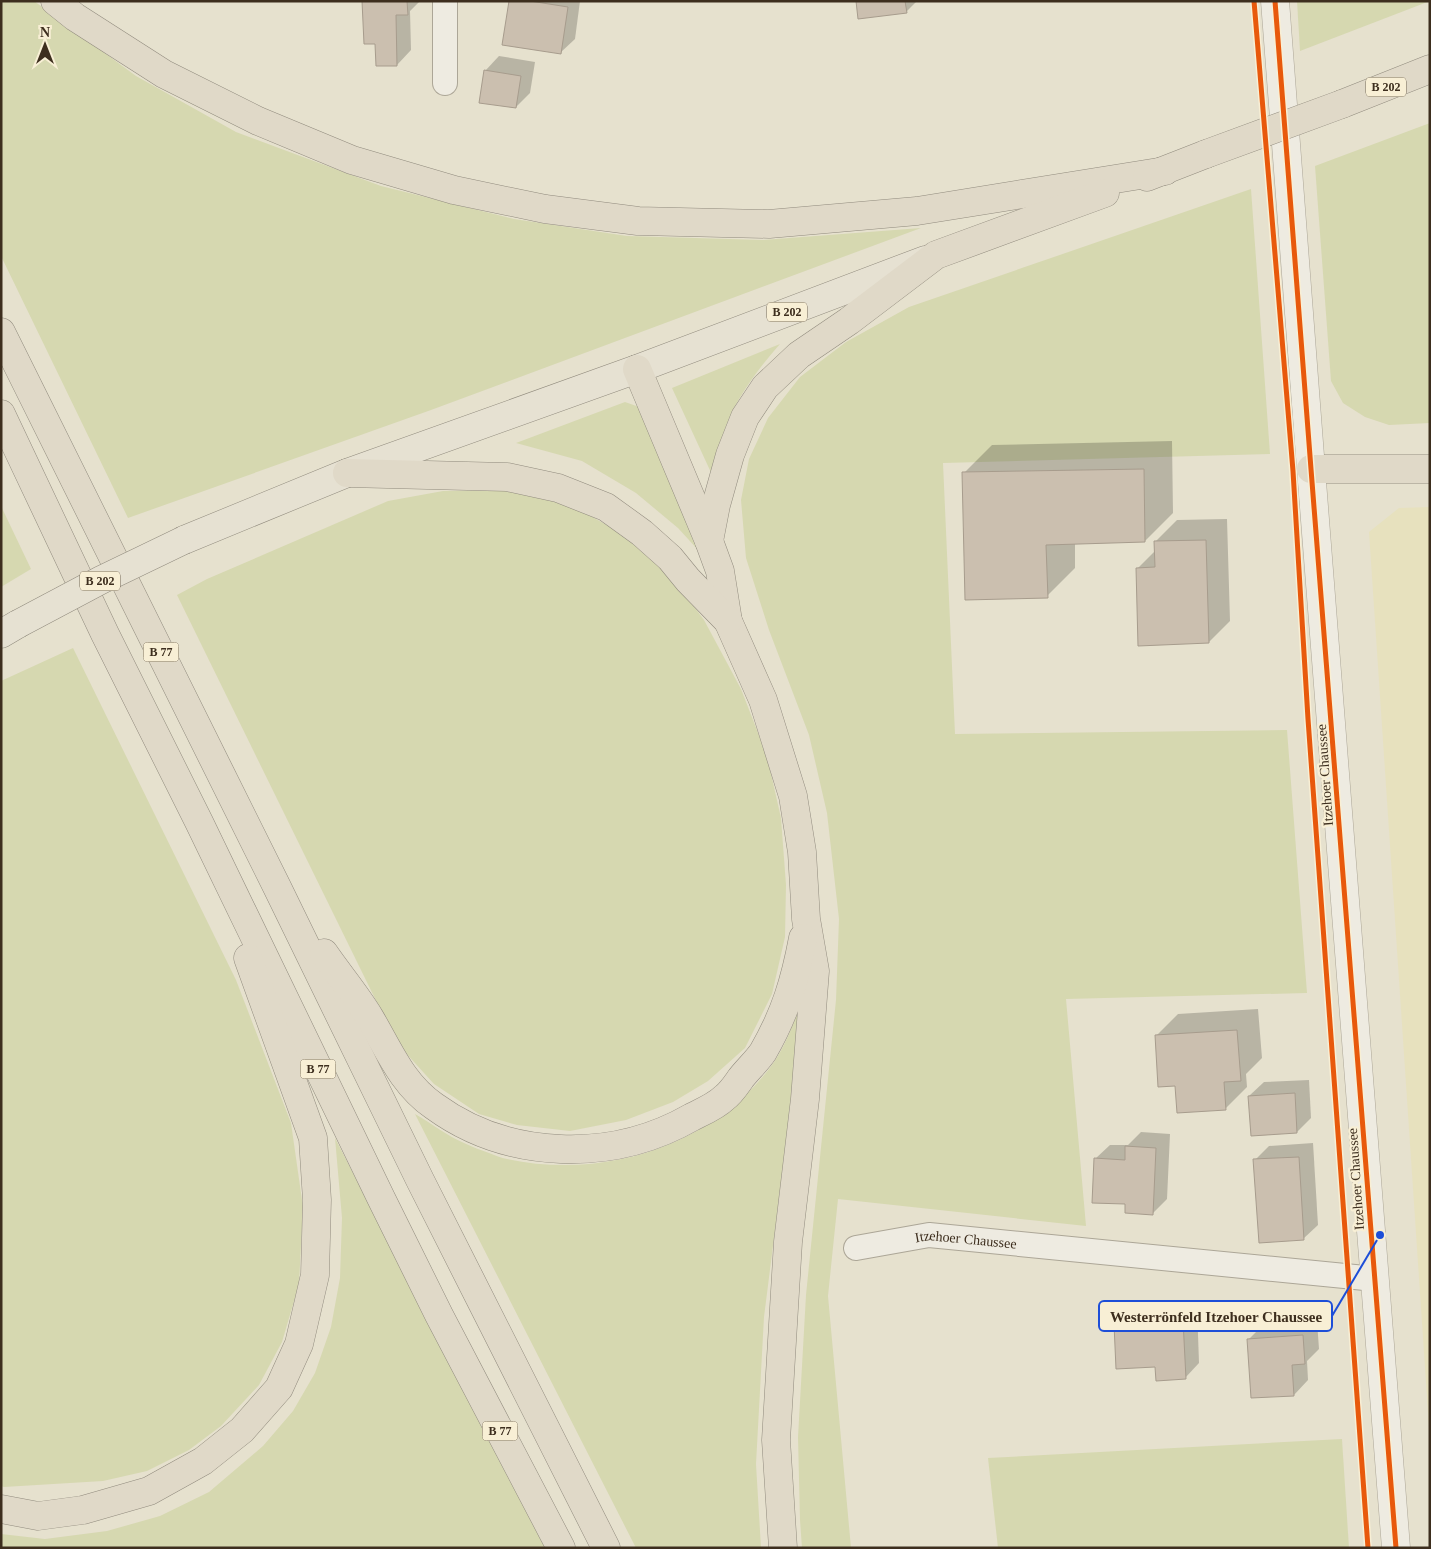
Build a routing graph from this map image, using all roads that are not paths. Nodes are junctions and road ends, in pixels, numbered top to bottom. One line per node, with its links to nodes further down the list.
1 (55, 1): 6 (highway)
2 (445, 1): 5 (street)
3 (1275, 1): 11 (street, Itzehoer Chaussee)
4 (1430, 69): 6 (highway, B 202, bridge)
5 (445, 83)
6 (1165, 171): 7 (highway, B 202)
7 (936, 256): 9 (main road, B 202); 14 (highway)
8 (1, 332): 18 (highway, B 77)
9 (637, 369): 13 (main road, B 202); 14 (highway)
10 (1, 414): 17 (highway, B 77)
11 (1311, 469): 12 (highway); 21 (street, Itzehoer Chaussee)
12 (1430, 469)
13 (347, 474): 15 (highway); 16 (main road, B 202, bridge)
14 (709, 540): 15 (highway)
15 (728, 621): 19 (highway)
16 (10, 629)
17 (199, 822): 22 (highway); 23 (highway, B 77)
18 (277, 888): 19 (highway); 24 (highway, B 77)
19 (806, 919): 25 (highway)
20 (856, 1248): 21 (street, Itzehoer Chaussee)
21 (1375, 1279): 26 (street, Itzehoer Chaussee)
22 (1, 1509)
23 (560, 1548)
24 (606, 1548)
25 (783, 1548)
26 (1396, 1548)

